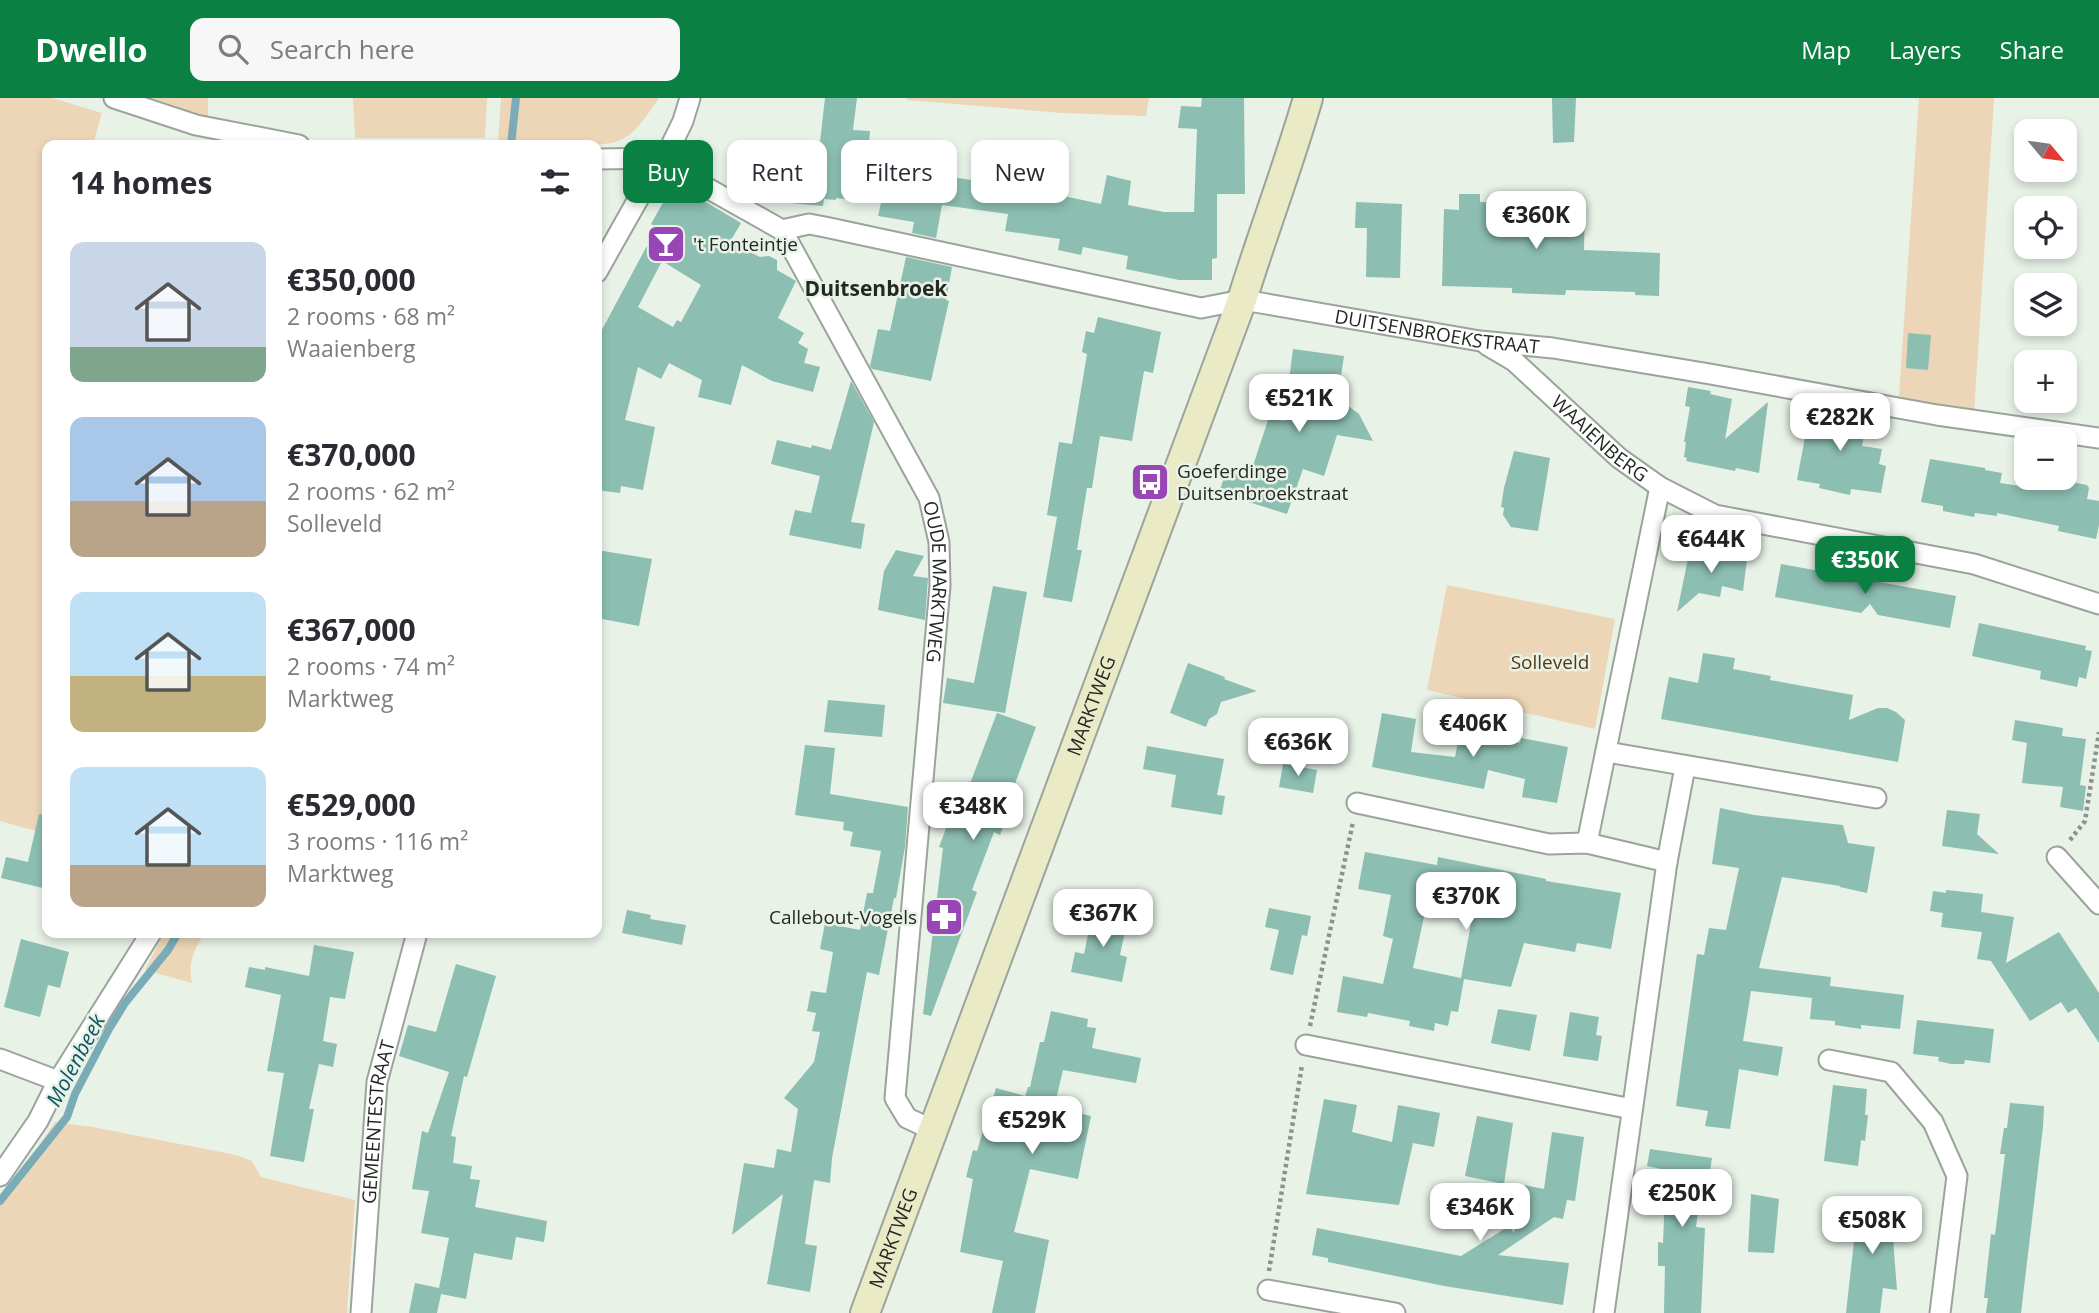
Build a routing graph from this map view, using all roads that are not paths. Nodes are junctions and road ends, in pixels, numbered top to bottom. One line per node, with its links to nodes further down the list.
1 (114, 98): 4 (street)
2 (690, 98): 5 (street)
3 (1308, 98): 12 (street, MARKTWEG)
4 (273, 140)
5 (674, 140)
6 (602, 159): 7 (street)
7 (623, 159)
8 (713, 191): 10 (street)
9 (636, 203): 11 (street)
10 (782, 230): 12 (street, DUITSENBROEKSTRAAT); 32 (street, OUDE MARKTWEG)
11 (602, 263)
12 (1242, 300): 13 (street, DUITSENBROEKSTRAAT); 32 (street, MARKTWEG)
13 (1480, 341): 14 (street, DUITSENBROEKSTRAAT); 15 (street, WAAIENBERG)
14 (2099, 438)
15 (1660, 487): 16 (street, WAAIENBERG); 17 (street)
16 (2099, 604)
17 (1606, 752): 18 (street); 21 (street)
18 (1685, 767): 19 (street); 23 (street)
19 (1876, 799)
20 (1357, 803): 21 (street)
21 (1587, 843): 23 (street)
22 (2057, 857): 24 (street)
23 (1667, 862): 31 (street)
24 (2099, 904)
25 (148, 938): 30 (street)
26 (416, 938): 35 (street, GEMEENTESTRAAT)
27 (1306, 1045): 31 (street)
28 (0, 1059): 30 (street)
29 (1829, 1060): 39 (street)
30 (58, 1081): 33 (street)
31 (1632, 1108): 38 (street)
32 (933, 1130): 36 (street, MARKTWEG)
33 (0, 1176)
34 (1268, 1290): 37 (street)
35 (361, 1313)
36 (865, 1313)
37 (1395, 1313)
38 (1604, 1313)
39 (1940, 1313)

